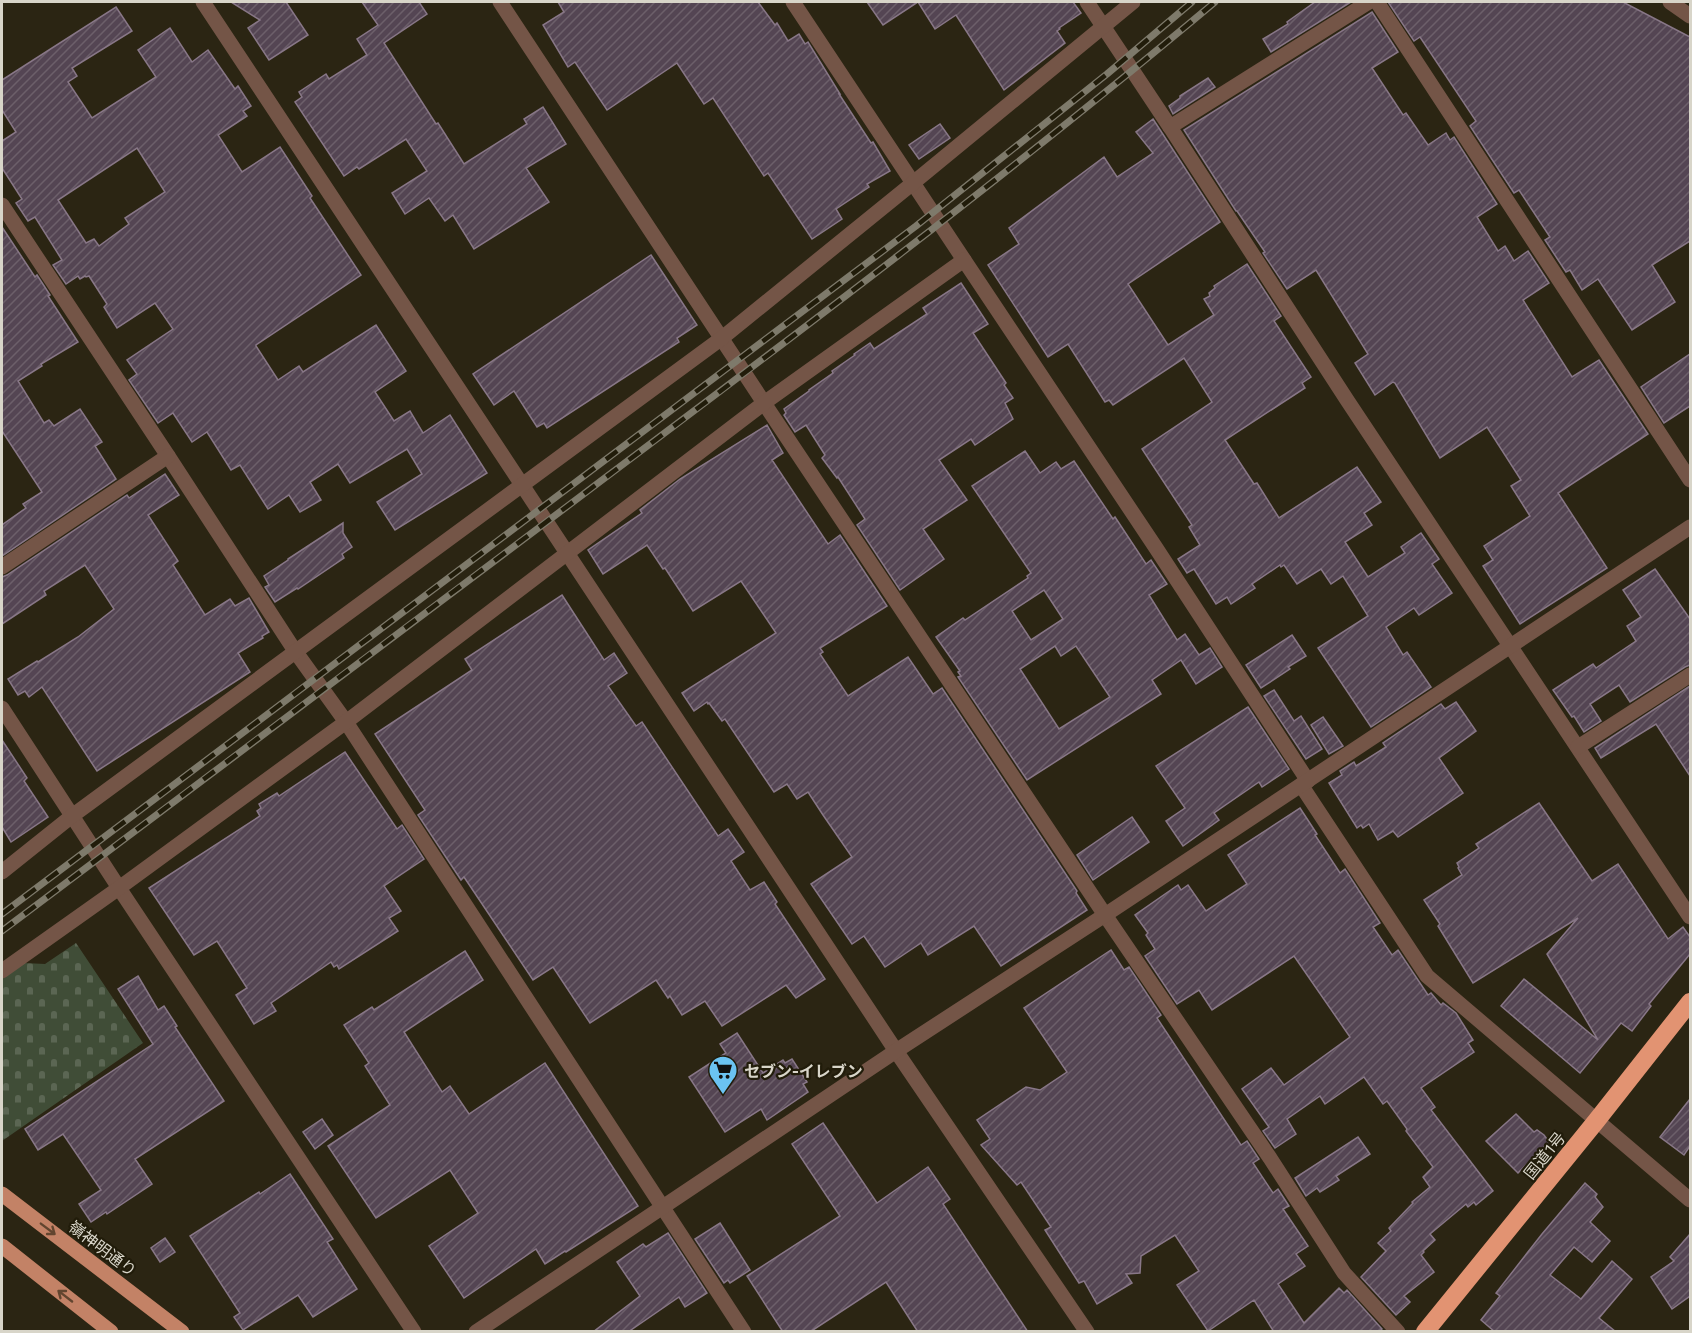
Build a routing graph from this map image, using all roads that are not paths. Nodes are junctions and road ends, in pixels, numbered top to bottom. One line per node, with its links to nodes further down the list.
1 (203, 2): 19 (street)
2 (500, 2): 15 (street)
3 (794, 2): 12 (street)
4 (1087, 2): 10 (street)
5 (1133, 2): 10 (street)
6 (1369, 2): 11 (street)
7 (1377, 2): 18 (street)
8 (1670, 2): 9 (street)
9 (1690, 16)
10 (1103, 26): 11 (street); 12 (street)
11 (1170, 127): 23 (street)
12 (913, 183): 14 (street); 15 (street)
13 (2, 205): 17 (street)
14 (964, 260): 16 (street); 30 (street)
15 (722, 338): 16 (street); 19 (street)
16 (764, 404): 21 (street); 34 (street)
17 (168, 456): 22 (street); 24 (street)
18 (1690, 480)
19 (521, 484): 21 (street); 24 (street)
20 (1690, 527): 23 (street)
21 (566, 553): 27 (street); 38 (street)
22 (2, 567)
23 (1510, 646): 29 (street); 30 (street)
24 (295, 651): 27 (street); 31 (street)
25 (1690, 675): 29 (street)
26 (2, 708): 28 (street)
27 (346, 722): 33 (street); 42 (street)
28 (8, 731): 31 (street)
29 (1578, 747): 35 (street)
30 (1304, 783): 34 (street); 39 (street)
31 (72, 816): 32 (street); 33 (street)
32 (2, 872)
33 (119, 888): 36 (street); 48 (street)
34 (1105, 915): 38 (street); 52 (street)
35 (1690, 917)
36 (2, 971)
37 (1690, 1002): 39 (highway, 国道1号)
38 (896, 1051): 42 (street); 51 (street)
39 (1597, 1120): 41 (street); 53 (highway, 国道1号)
40 (2, 1194): 47 (main road, 嶺神明通り, one-way to 47)
41 (1690, 1200)
42 (663, 1207): 49 (street); 50 (street)
43 (2, 1246): 44 (main road, one-way to 43)
44 (89, 1314): 45 (street); 46 (main road)
45 (94, 1332)
46 (111, 1332)
47 (182, 1332)
48 (414, 1332)
49 (476, 1332)
50 (744, 1332)
51 (1087, 1332)
52 (1398, 1332)
53 (1425, 1332)

